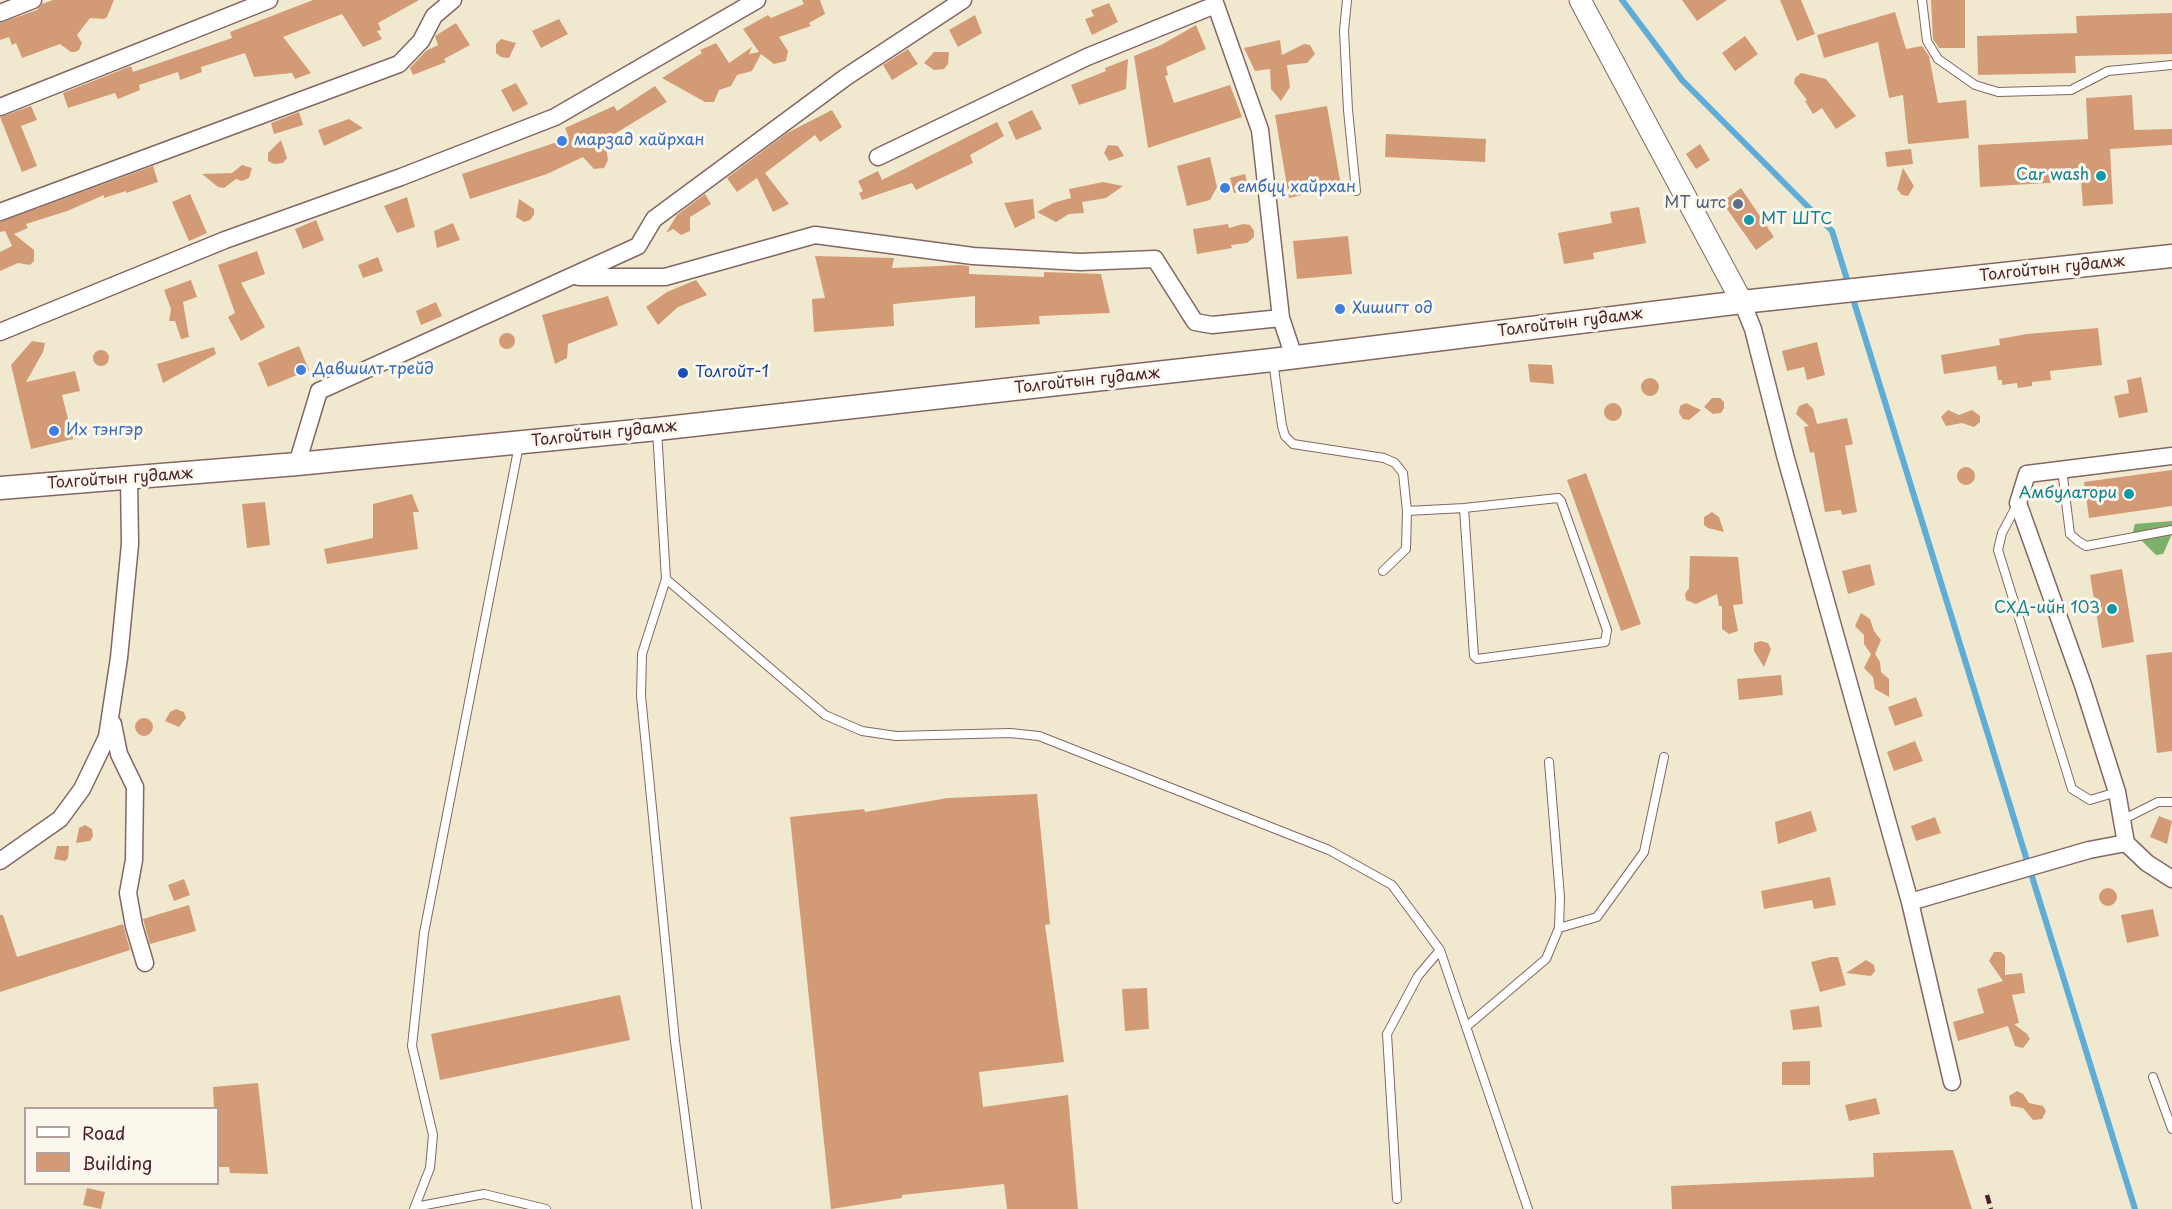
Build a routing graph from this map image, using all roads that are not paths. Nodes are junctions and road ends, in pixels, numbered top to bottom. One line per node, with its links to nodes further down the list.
1 (33, 0): 10 (street)
2 (269, 0): 12 (street)
3 (453, 0): 15 (street)
4 (757, 0): 20 (street)
5 (963, 0): 17 (street)
6 (1347, 0): 14 (lane)
7 (1580, 0): 18 (street)
8 (1922, 0): 11 (lane)
9 (1215, 2): 13 (street); 19 (street)
10 (0, 13)
11 (2172, 65)
12 (0, 107)
13 (878, 156)
14 (1356, 191)
15 (0, 212)
16 (2172, 256): 18 (main road, Толгойтын гудамж)
17 (575, 277): 19 (street); 25 (street)
18 (1742, 302): 21 (main road, Толгойтын гудамж); 44 (street)
19 (1281, 318): 21 (street)
20 (0, 332)
21 (1283, 359): 22 (main road, Толгойтын гудамж); 31 (lane)
22 (657, 429): 23 (main road, Толгойтын гудамж); 34 (lane)
23 (519, 442): 25 (main road, Толгойтын гудамж); 53 (lane)
24 (2172, 456): 26 (street)
25 (297, 464): 27 (main road, Толгойтын гудамж)
26 (2062, 470): 29 (street); 32 (lane)
27 (129, 478): 28 (main road, Толгойтын гудамж); 35 (street)
28 (0, 488)
29 (2018, 503): 38 (street); 38 (lane)
30 (1464, 508): 30 (lane); 31 (lane)
31 (1407, 511): 33 (lane)
32 (2172, 530)
33 (1383, 571)
34 (666, 579): 46 (lane); 55 (lane)
35 (111, 714): 42 (street); 47 (street)
36 (1665, 757): 45 (lane)
37 (1549, 762): 45 (lane)
38 (2117, 792): 40 (street)
39 (2172, 802): 40 (lane)
40 (2124, 819): 41 (street)
41 (2126, 843): 43 (street); 44 (street)
42 (0, 861)
43 (2172, 879)
44 (1910, 902): 50 (street)
45 (1559, 928): 48 (lane)
46 (1440, 950): 48 (lane); 52 (lane)
47 (145, 963)
48 (1466, 1027): 56 (lane)
49 (2153, 1077): 51 (lane)
50 (1952, 1082)
51 (2172, 1129)
52 (1397, 1199)
53 (415, 1208): 54 (lane)
54 (546, 1209)
55 (697, 1209)
56 (1528, 1209)

